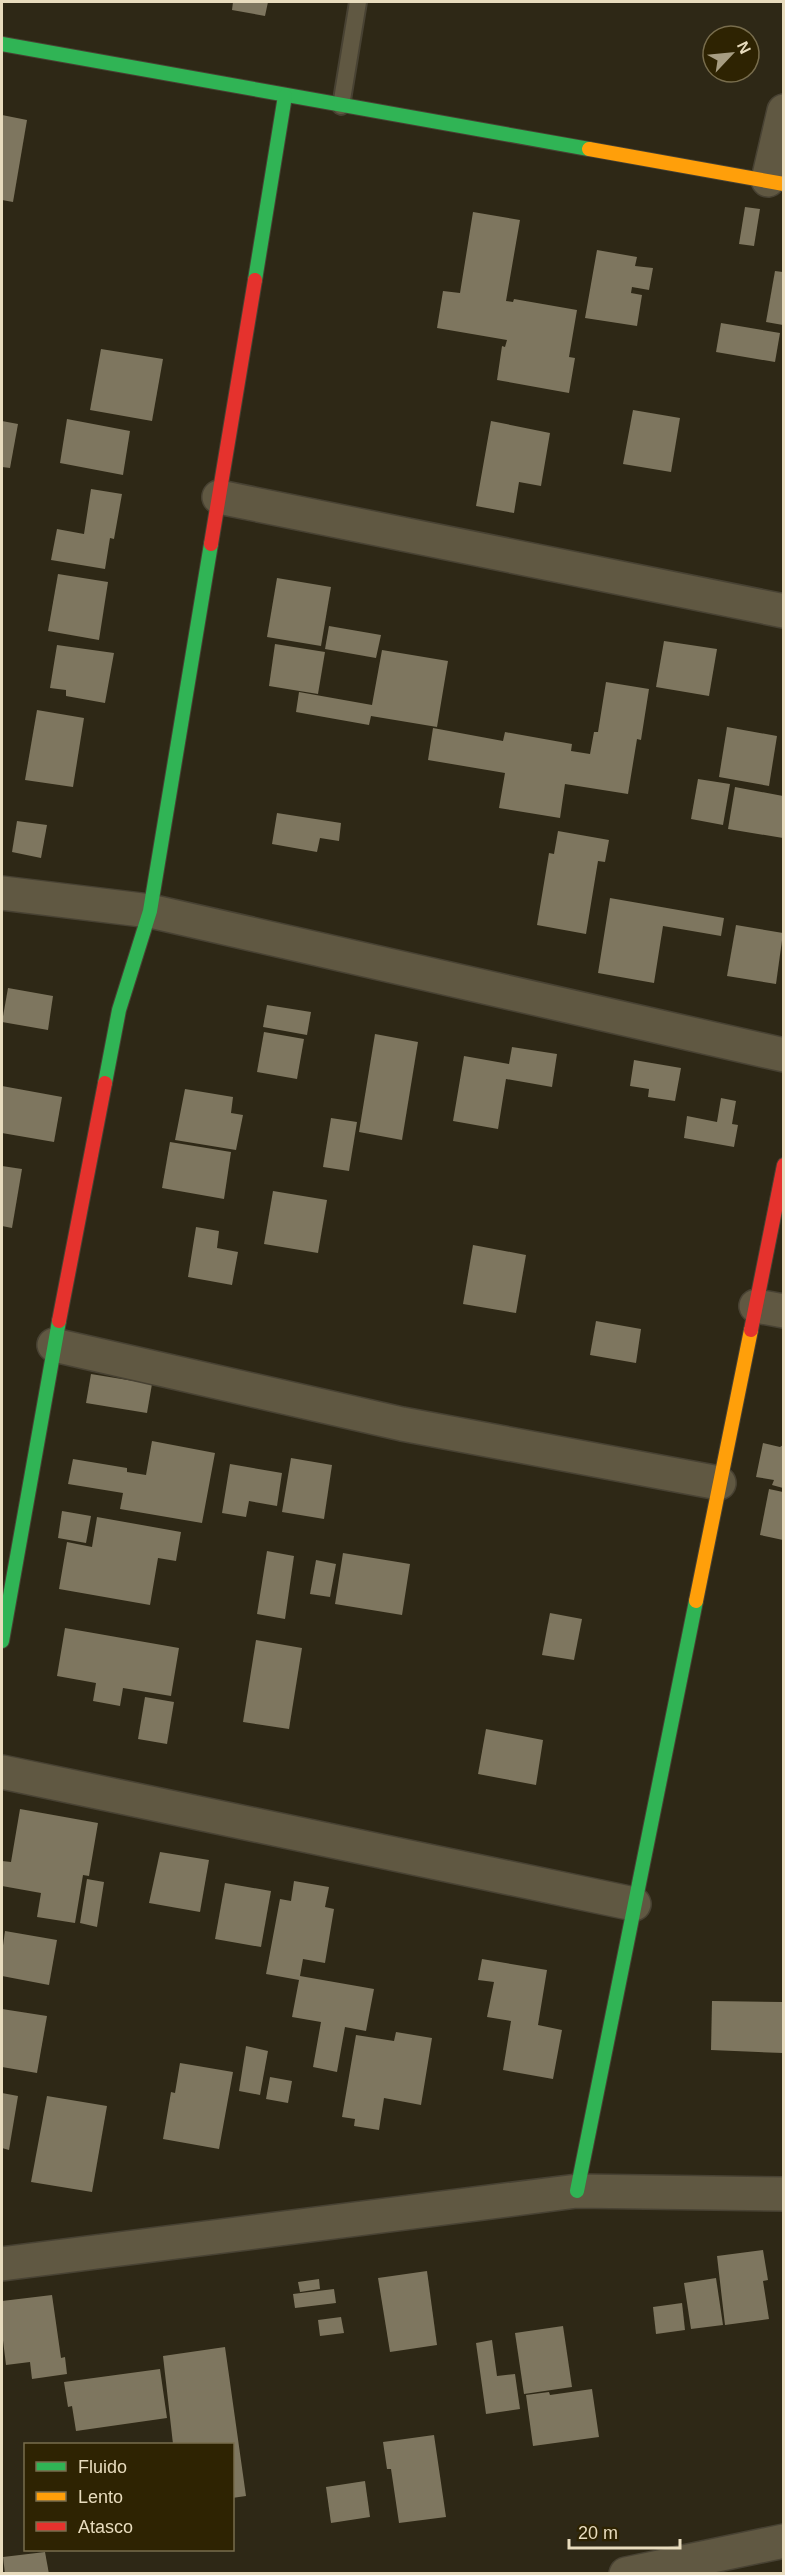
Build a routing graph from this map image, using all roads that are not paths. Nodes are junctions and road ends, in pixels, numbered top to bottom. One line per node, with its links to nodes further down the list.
1 (358, 2): 4 (lane)
2 (2, 44): 3 (street)
3 (285, 96): 4 (street); 7 (street)
4 (341, 106): 6 (street)
5 (783, 111): 6 (street)
6 (776, 182)
7 (219, 496): 8 (street); 10 (street)
8 (783, 611)
9 (2, 893): 10 (street)
10 (150, 911): 11 (street); 14 (street)
11 (783, 1055)
12 (783, 1165): 13 (street)
13 (770, 1309): 15 (street)
14 (54, 1345): 15 (street); 16 (street)
15 (719, 1483): 18 (street)
16 (2, 1641)
17 (2, 1772): 18 (street)
18 (634, 1904): 19 (street)
19 (577, 2191): 20 (street); 21 (street)
20 (783, 2194)
21 (2, 2264)
22 (783, 2541): 23 (street)
23 (626, 2574)

